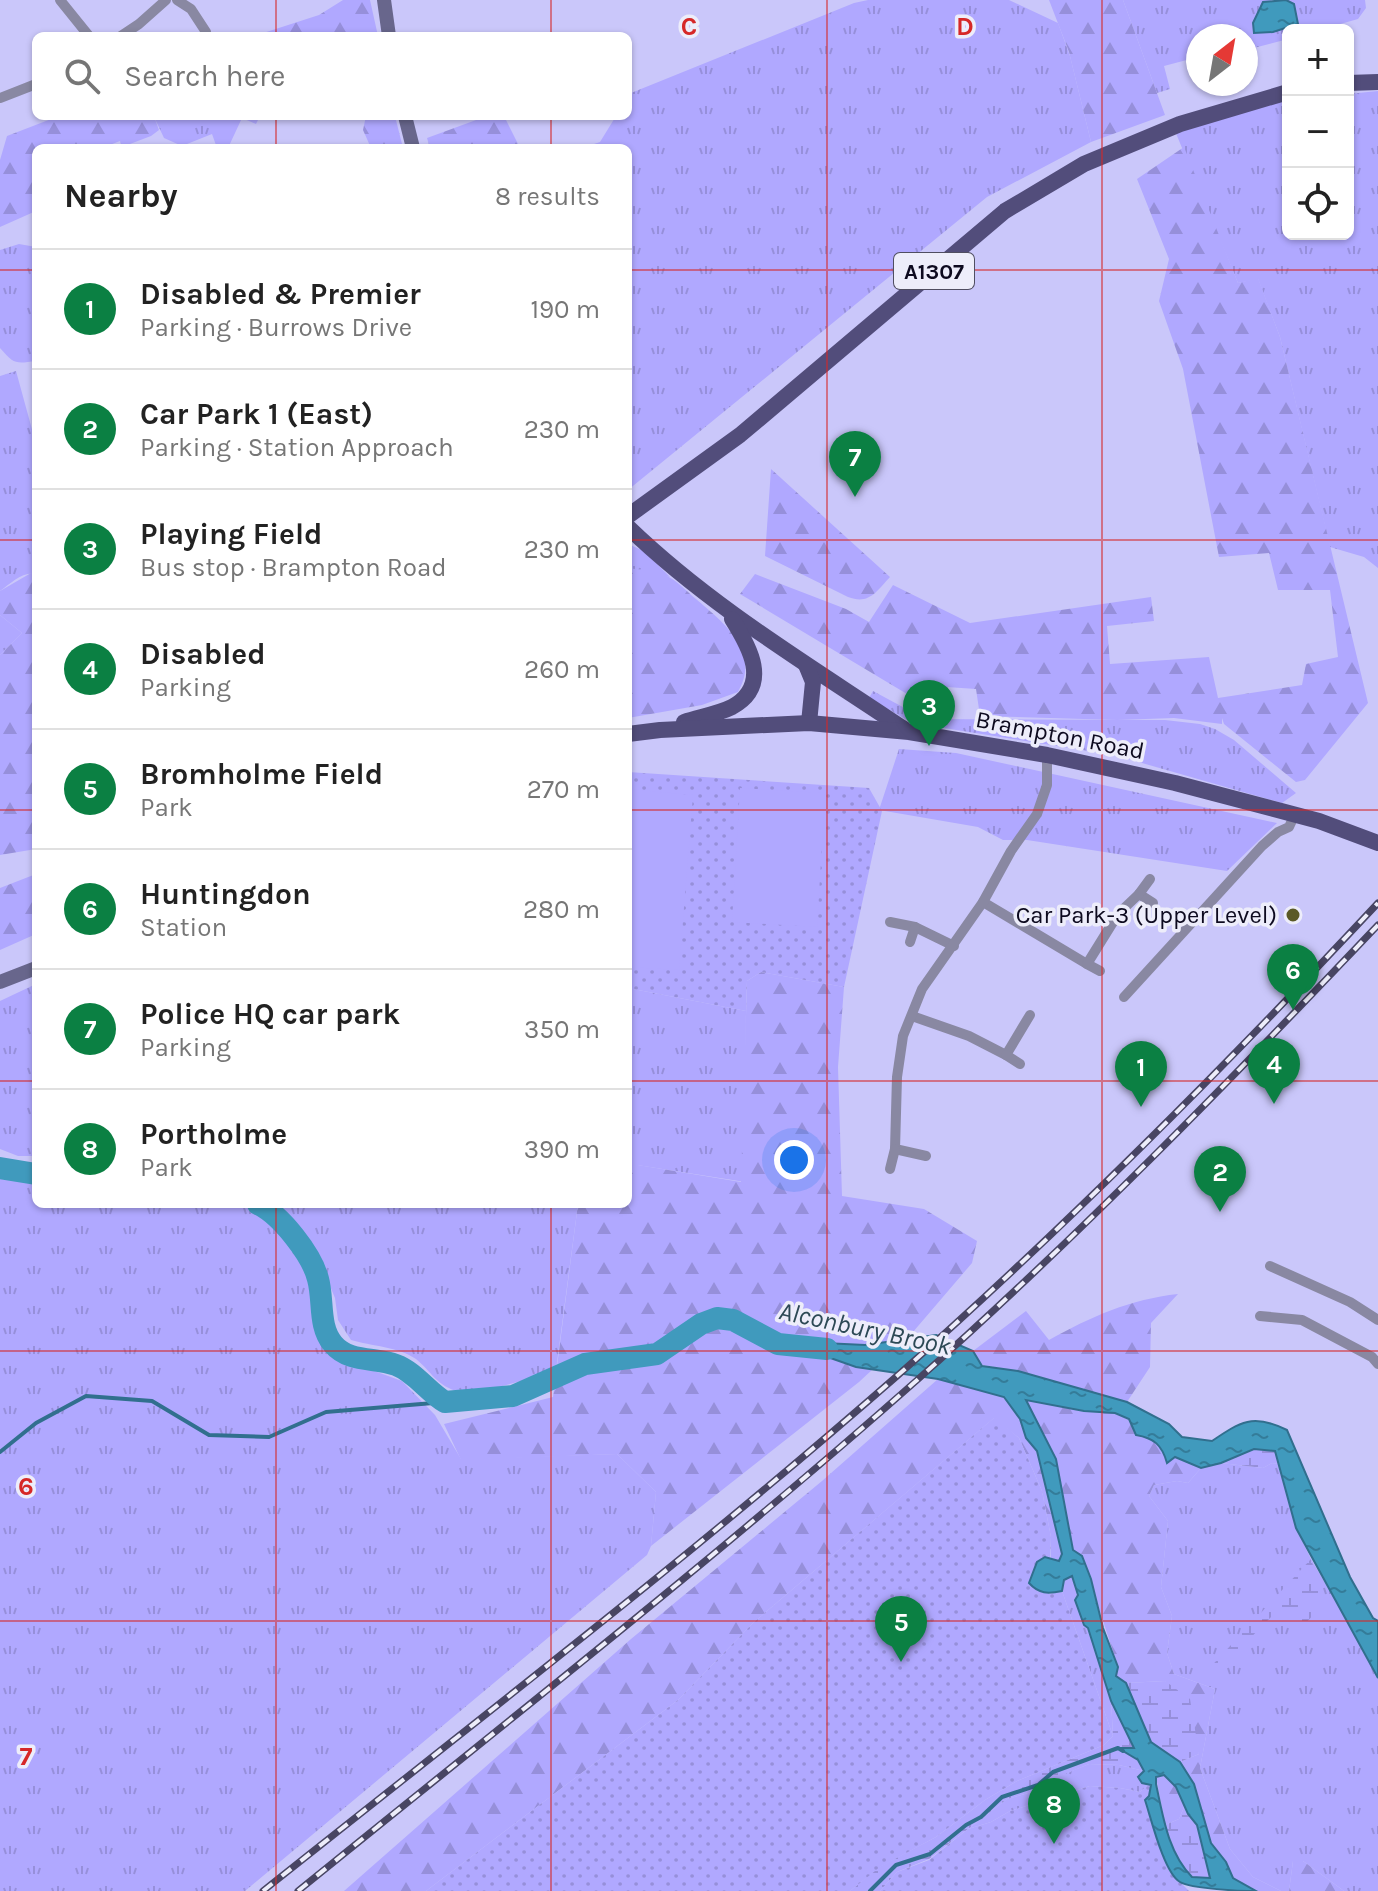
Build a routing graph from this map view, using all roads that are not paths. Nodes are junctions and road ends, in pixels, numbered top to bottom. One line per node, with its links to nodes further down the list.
1 (60, 0): 5 (street)
2 (166, 0): 6 (street)
3 (177, 0): 7 (street)
4 (384, 0): 8 (street)
5 (86, 32)
6 (127, 32)
7 (206, 32)
8 (388, 32)
9 (1377, 81): 10 (main road)
10 (1354, 83)
11 (32, 86): 13 (street)
12 (1282, 94): 16 (main road, A1307)
13 (0, 98)
14 (406, 120): 15 (street)
15 (412, 144)
16 (632, 513)
17 (632, 531): 18 (main road)
18 (728, 613): 19 (main road); 21 (main road)
19 (806, 665): 20 (main road); 22 (main road)
20 (809, 723): 21 (main road, Brampton Road); 22 (main road, Brampton Road)
21 (660, 730): 23 (main road, Brampton Road)
22 (909, 732): 24 (main road, Brampton Road)
23 (632, 734)
24 (1047, 755): 25 (main road, Brampton Road); 29 (street)
25 (1295, 814): 26 (main road, Brampton Road); 39 (street)
26 (1378, 843)
27 (1150, 879): 28 (street)
28 (1139, 894): 30 (street); 35 (street)
29 (983, 902): 34 (street); 35 (street)
30 (1153, 903)
31 (890, 922): 32 (street)
32 (915, 927): 33 (street); 34 (street)
33 (910, 942)
34 (954, 946): 41 (street)
35 (1087, 964): 37 (street)
36 (32, 970): 38 (street)
37 (1100, 971)
38 (0, 982)
39 (1124, 997)
40 (1030, 1015): 42 (street)
41 (912, 1016): 42 (street); 44 (street)
42 (1006, 1055): 43 (street)
43 (1020, 1064)
44 (895, 1149): 45 (street); 46 (street)
45 (926, 1156)
46 (890, 1169)
47 (1270, 1266): 49 (street)
48 (1260, 1316): 50 (street)
49 (1378, 1320)
50 (1378, 1364)

